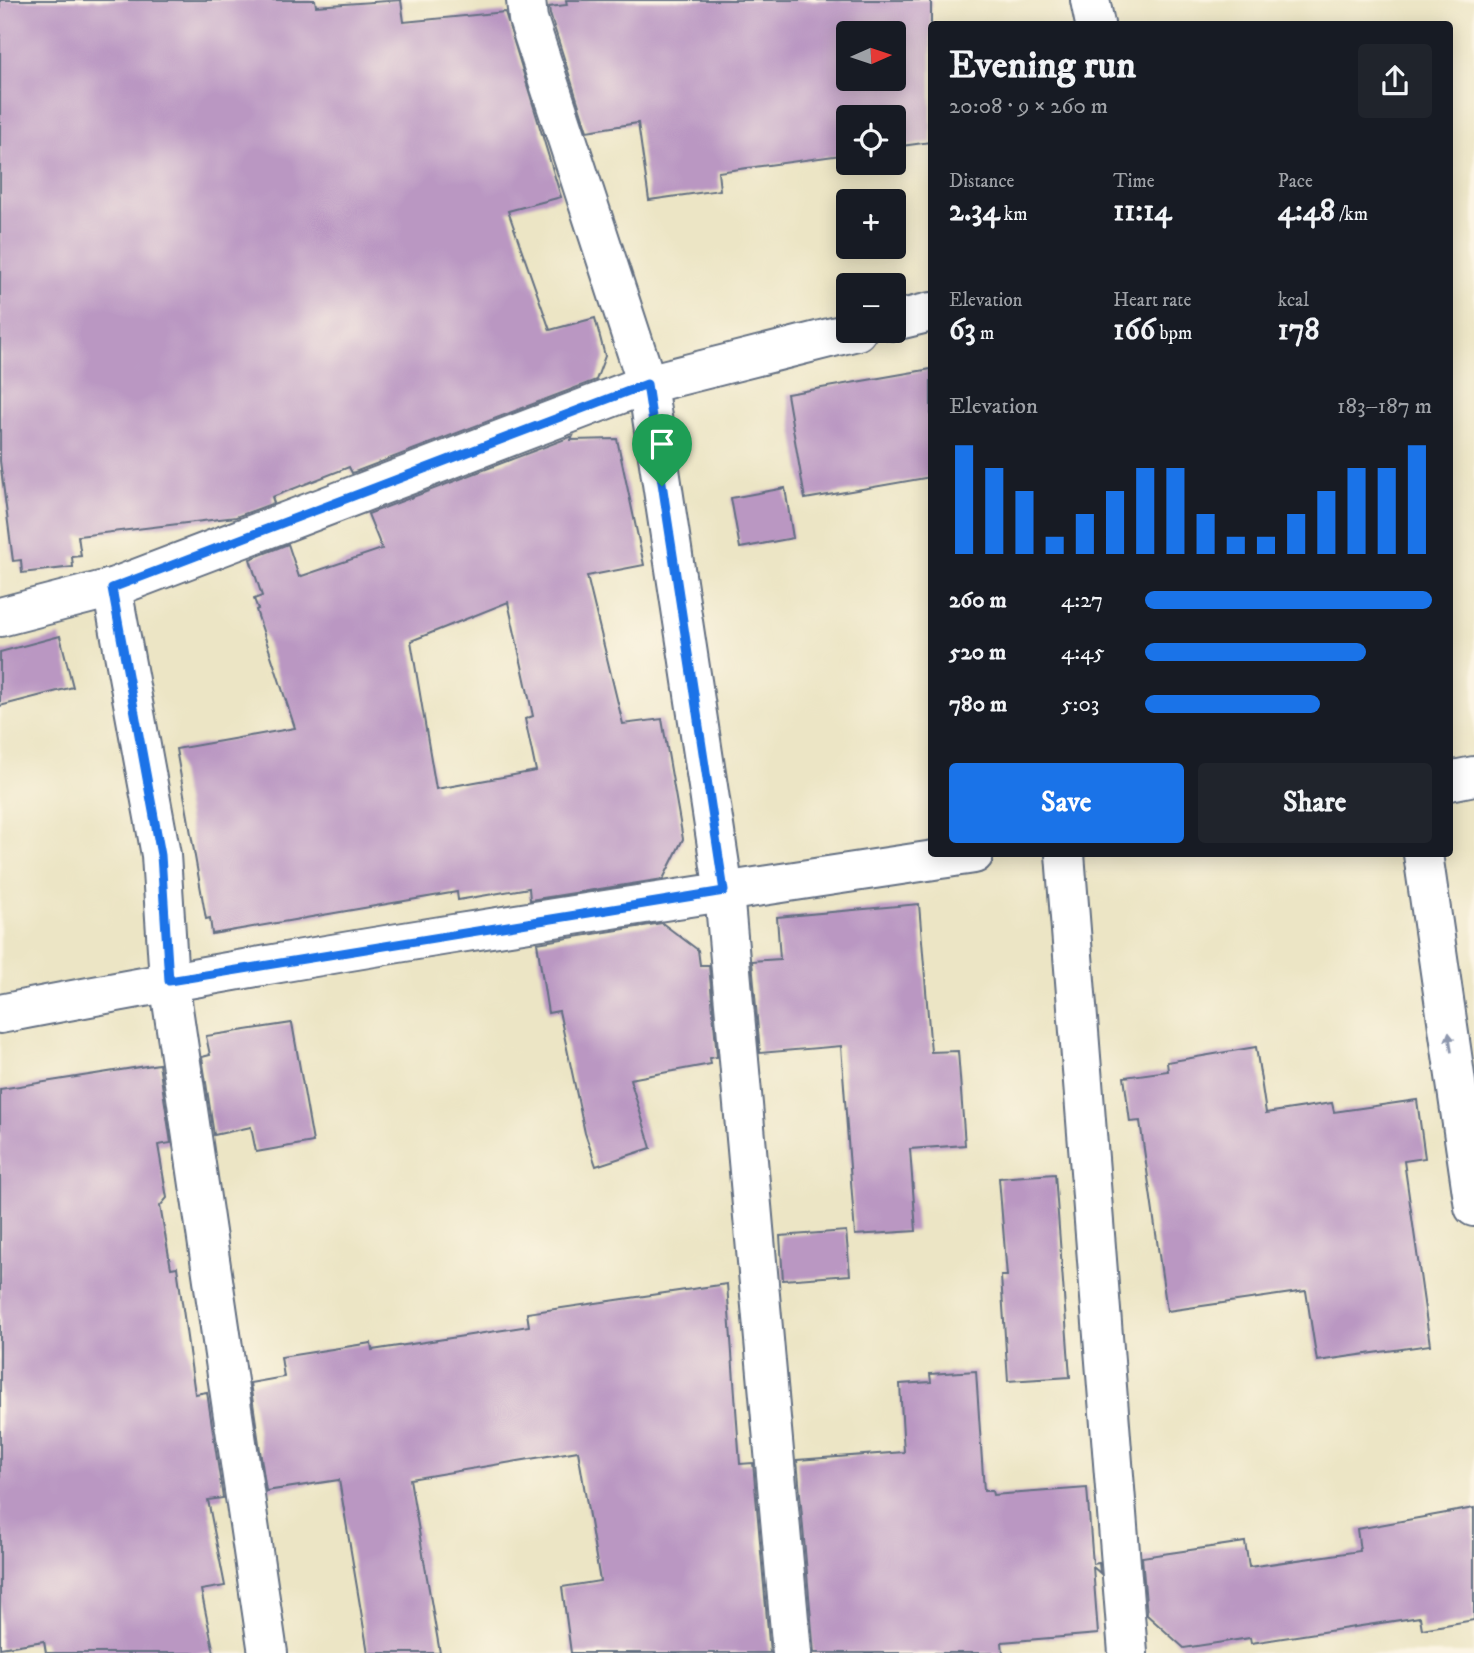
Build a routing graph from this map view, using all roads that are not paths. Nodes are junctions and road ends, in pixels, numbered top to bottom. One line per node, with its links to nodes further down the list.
1 (526, 0): 7 (street)
2 (1090, 0): 3 (street)
3 (1094, 21)
4 (928, 313): 5 (street)
5 (906, 318)
6 (836, 336): 7 (street)
7 (647, 384): 8 (street); 15 (street)
8 (112, 588): 9 (street); 16 (street)
9 (0, 617)
10 (1474, 776): 11 (street)
11 (1453, 780)
12 (954, 857): 15 (street)
13 (1065, 857): 21 (street)
14 (1423, 857): 18 (street, one-way to 14)
15 (724, 891): 16 (street); 20 (street)
16 (169, 981): 17 (street); 19 (street)
17 (0, 1014)
18 (1474, 1207)
19 (268, 1653)
20 (792, 1653)
21 (1128, 1653)

